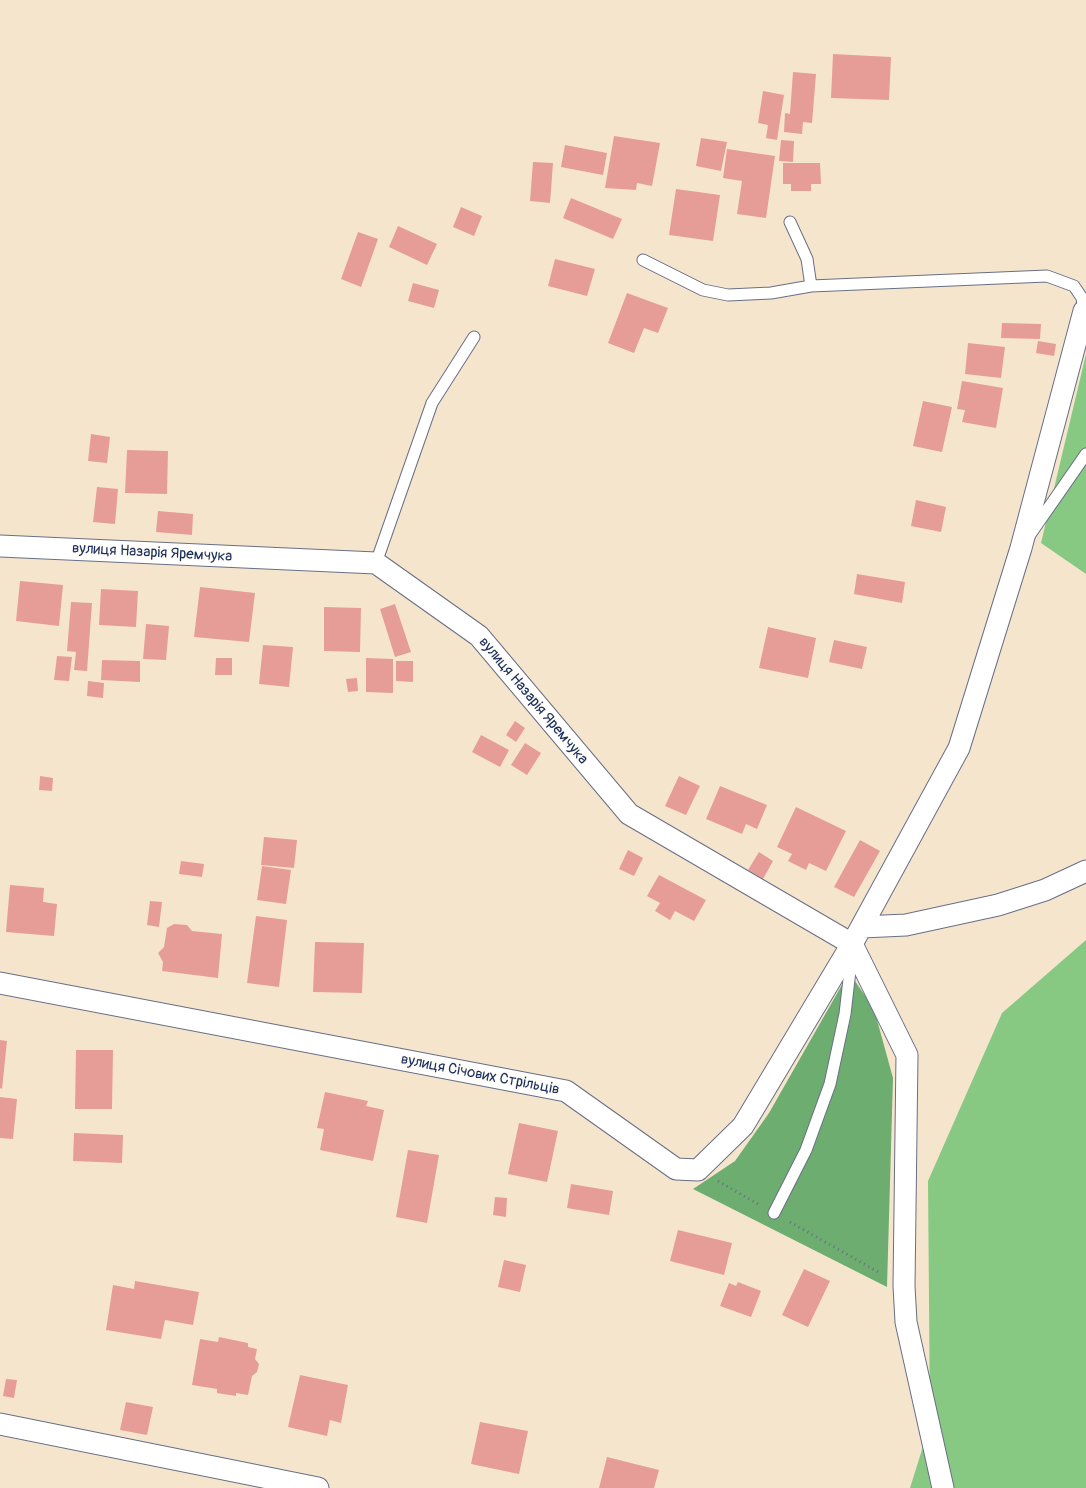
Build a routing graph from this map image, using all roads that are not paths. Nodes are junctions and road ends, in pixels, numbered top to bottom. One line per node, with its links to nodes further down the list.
1 (790, 222): 3 (lane)
2 (643, 260): 3 (lane)
3 (811, 286): 4 (lane)
4 (1085, 311): 8 (street)
5 (474, 337): 9 (lane)
6 (1086, 454): 8 (lane)
7 (0, 546): 9 (street, вулиця Назарія Яремчука)
8 (1021, 548): 11 (street)
9 (376, 563): 11 (street, вулиця Назарія Яремчука)
10 (1086, 871): 11 (street)
11 (857, 935): 12 (street, вулиця Січових Стрільців); 13 (lane); 16 (street)
12 (0, 983)
13 (774, 1213)
14 (0, 1424): 15 (street)
15 (318, 1488)
16 (943, 1488)

